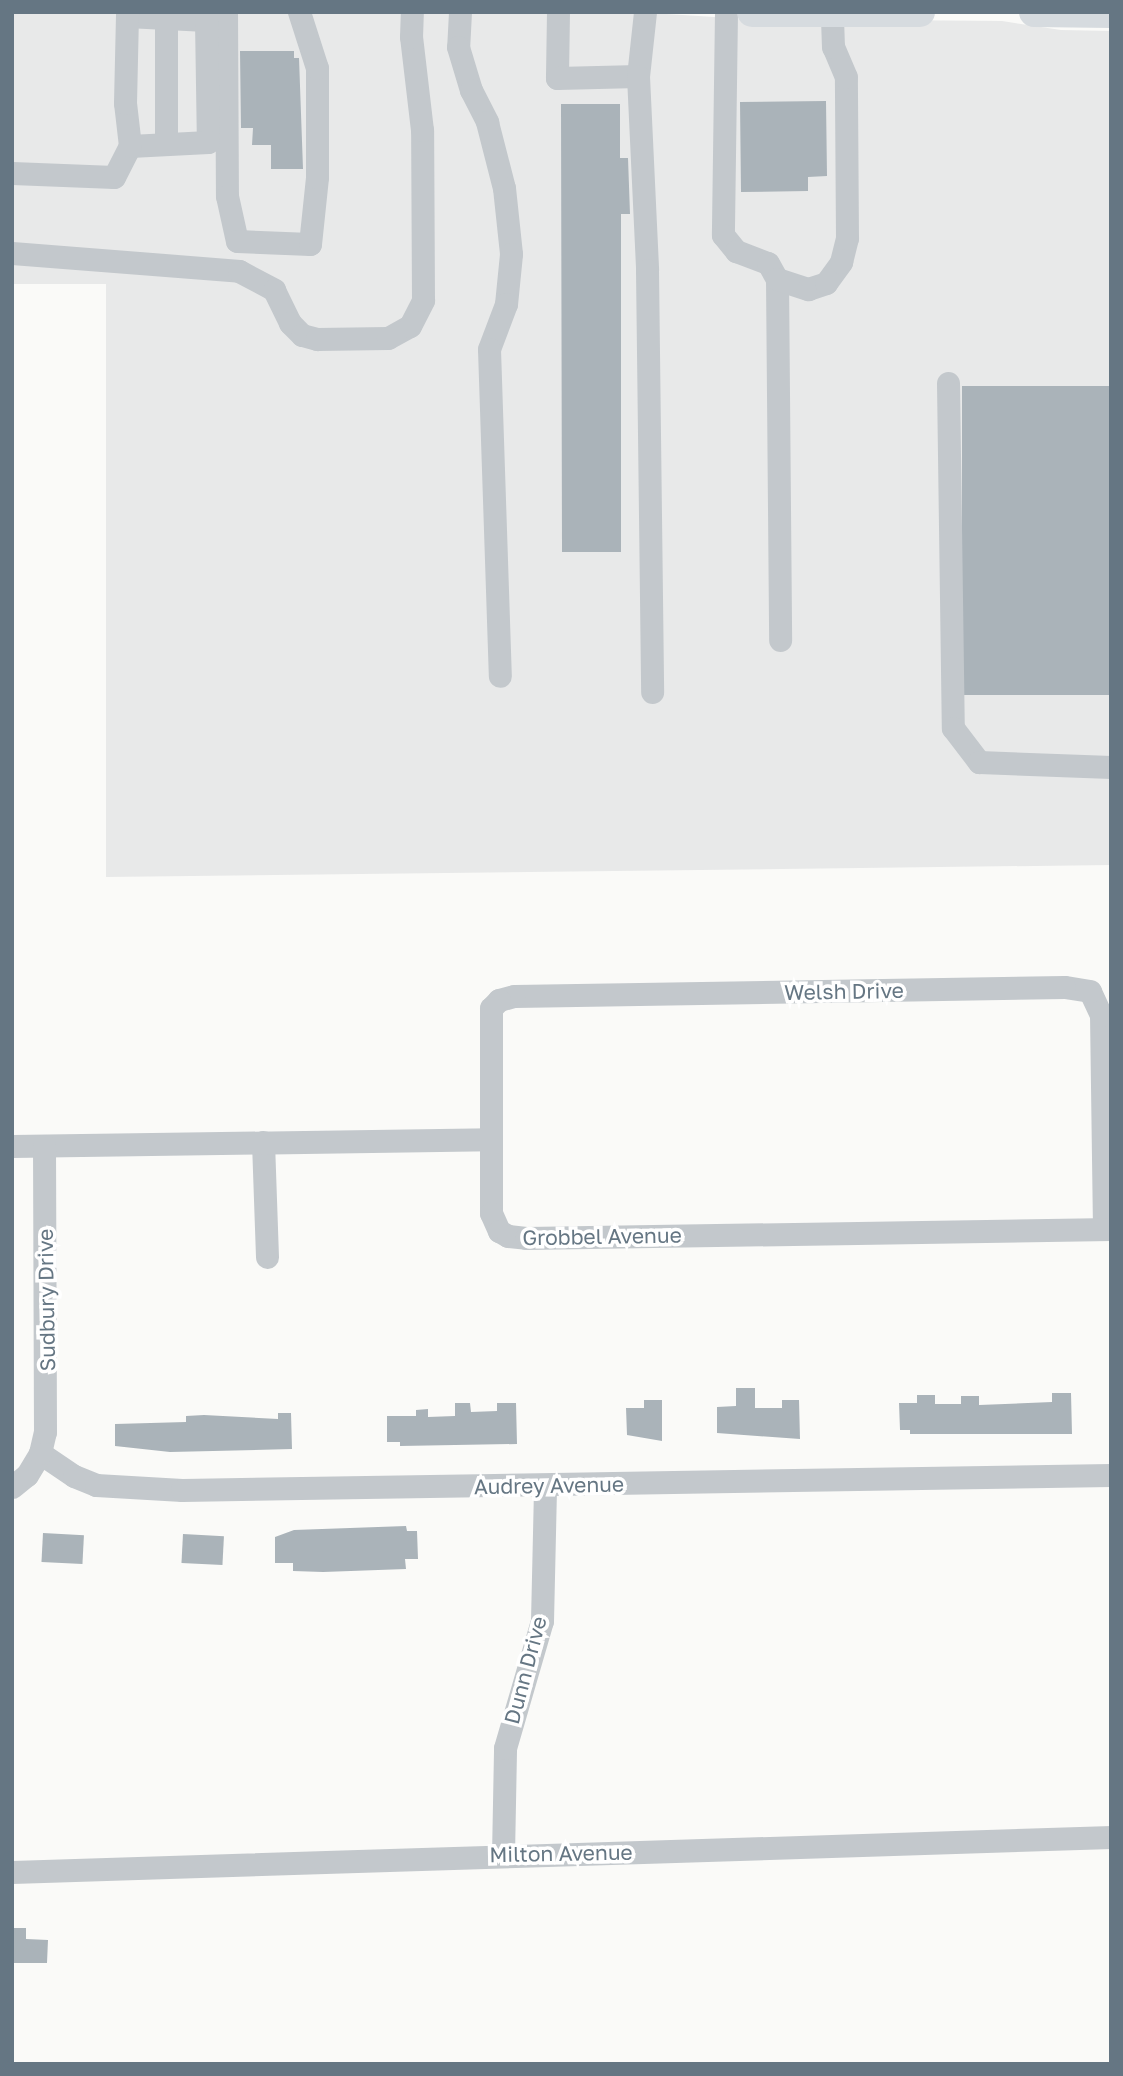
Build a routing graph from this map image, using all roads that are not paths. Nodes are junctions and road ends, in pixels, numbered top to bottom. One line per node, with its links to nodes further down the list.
1 (226, 12): 2 (street)
2 (299, 12)
3 (412, 12): 19 (street)
4 (460, 12): 23 (street)
5 (558, 12): 15 (street)
6 (645, 12): 15 (street)
7 (726, 12): 20 (street)
8 (752, 12): 9 (main road)
9 (832, 12): 10 (main road); 20 (street)
10 (920, 12)
11 (1034, 12): 12 (main road)
12 (1111, 13)
13 (127, 14): 14 (street); 17 (street)
14 (166, 18): 16 (street); 16 (street)
15 (638, 76): 24 (street)
16 (166, 144): 17 (street)
17 (130, 146): 18 (street)
18 (12, 173)
19 (12, 253)
20 (777, 279): 22 (street)
21 (948, 383): 25 (street)
22 (780, 640)
23 (500, 676)
24 (652, 692)
25 (1111, 766)
26 (490, 1139): 27 (street); 30 (street, Grobbel Avenue); 30 (street, Welsh Drive)
27 (263, 1142): 29 (street); 31 (street)
28 (12, 1146): 29 (street)
29 (44, 1146): 32 (street, Sudbury Drive)
30 (1107, 1229)
31 (267, 1257)
32 (40, 1453): 34 (street, Audrey Avenue); 35 (street)
33 (1111, 1475): 34 (street, Audrey Avenue)
34 (545, 1485): 37 (street, Dunn Drive)
35 (12, 1487)
36 (1111, 1837): 37 (street, Milton Avenue)
37 (503, 1854): 38 (street, Milton Avenue)
38 (12, 1872)

